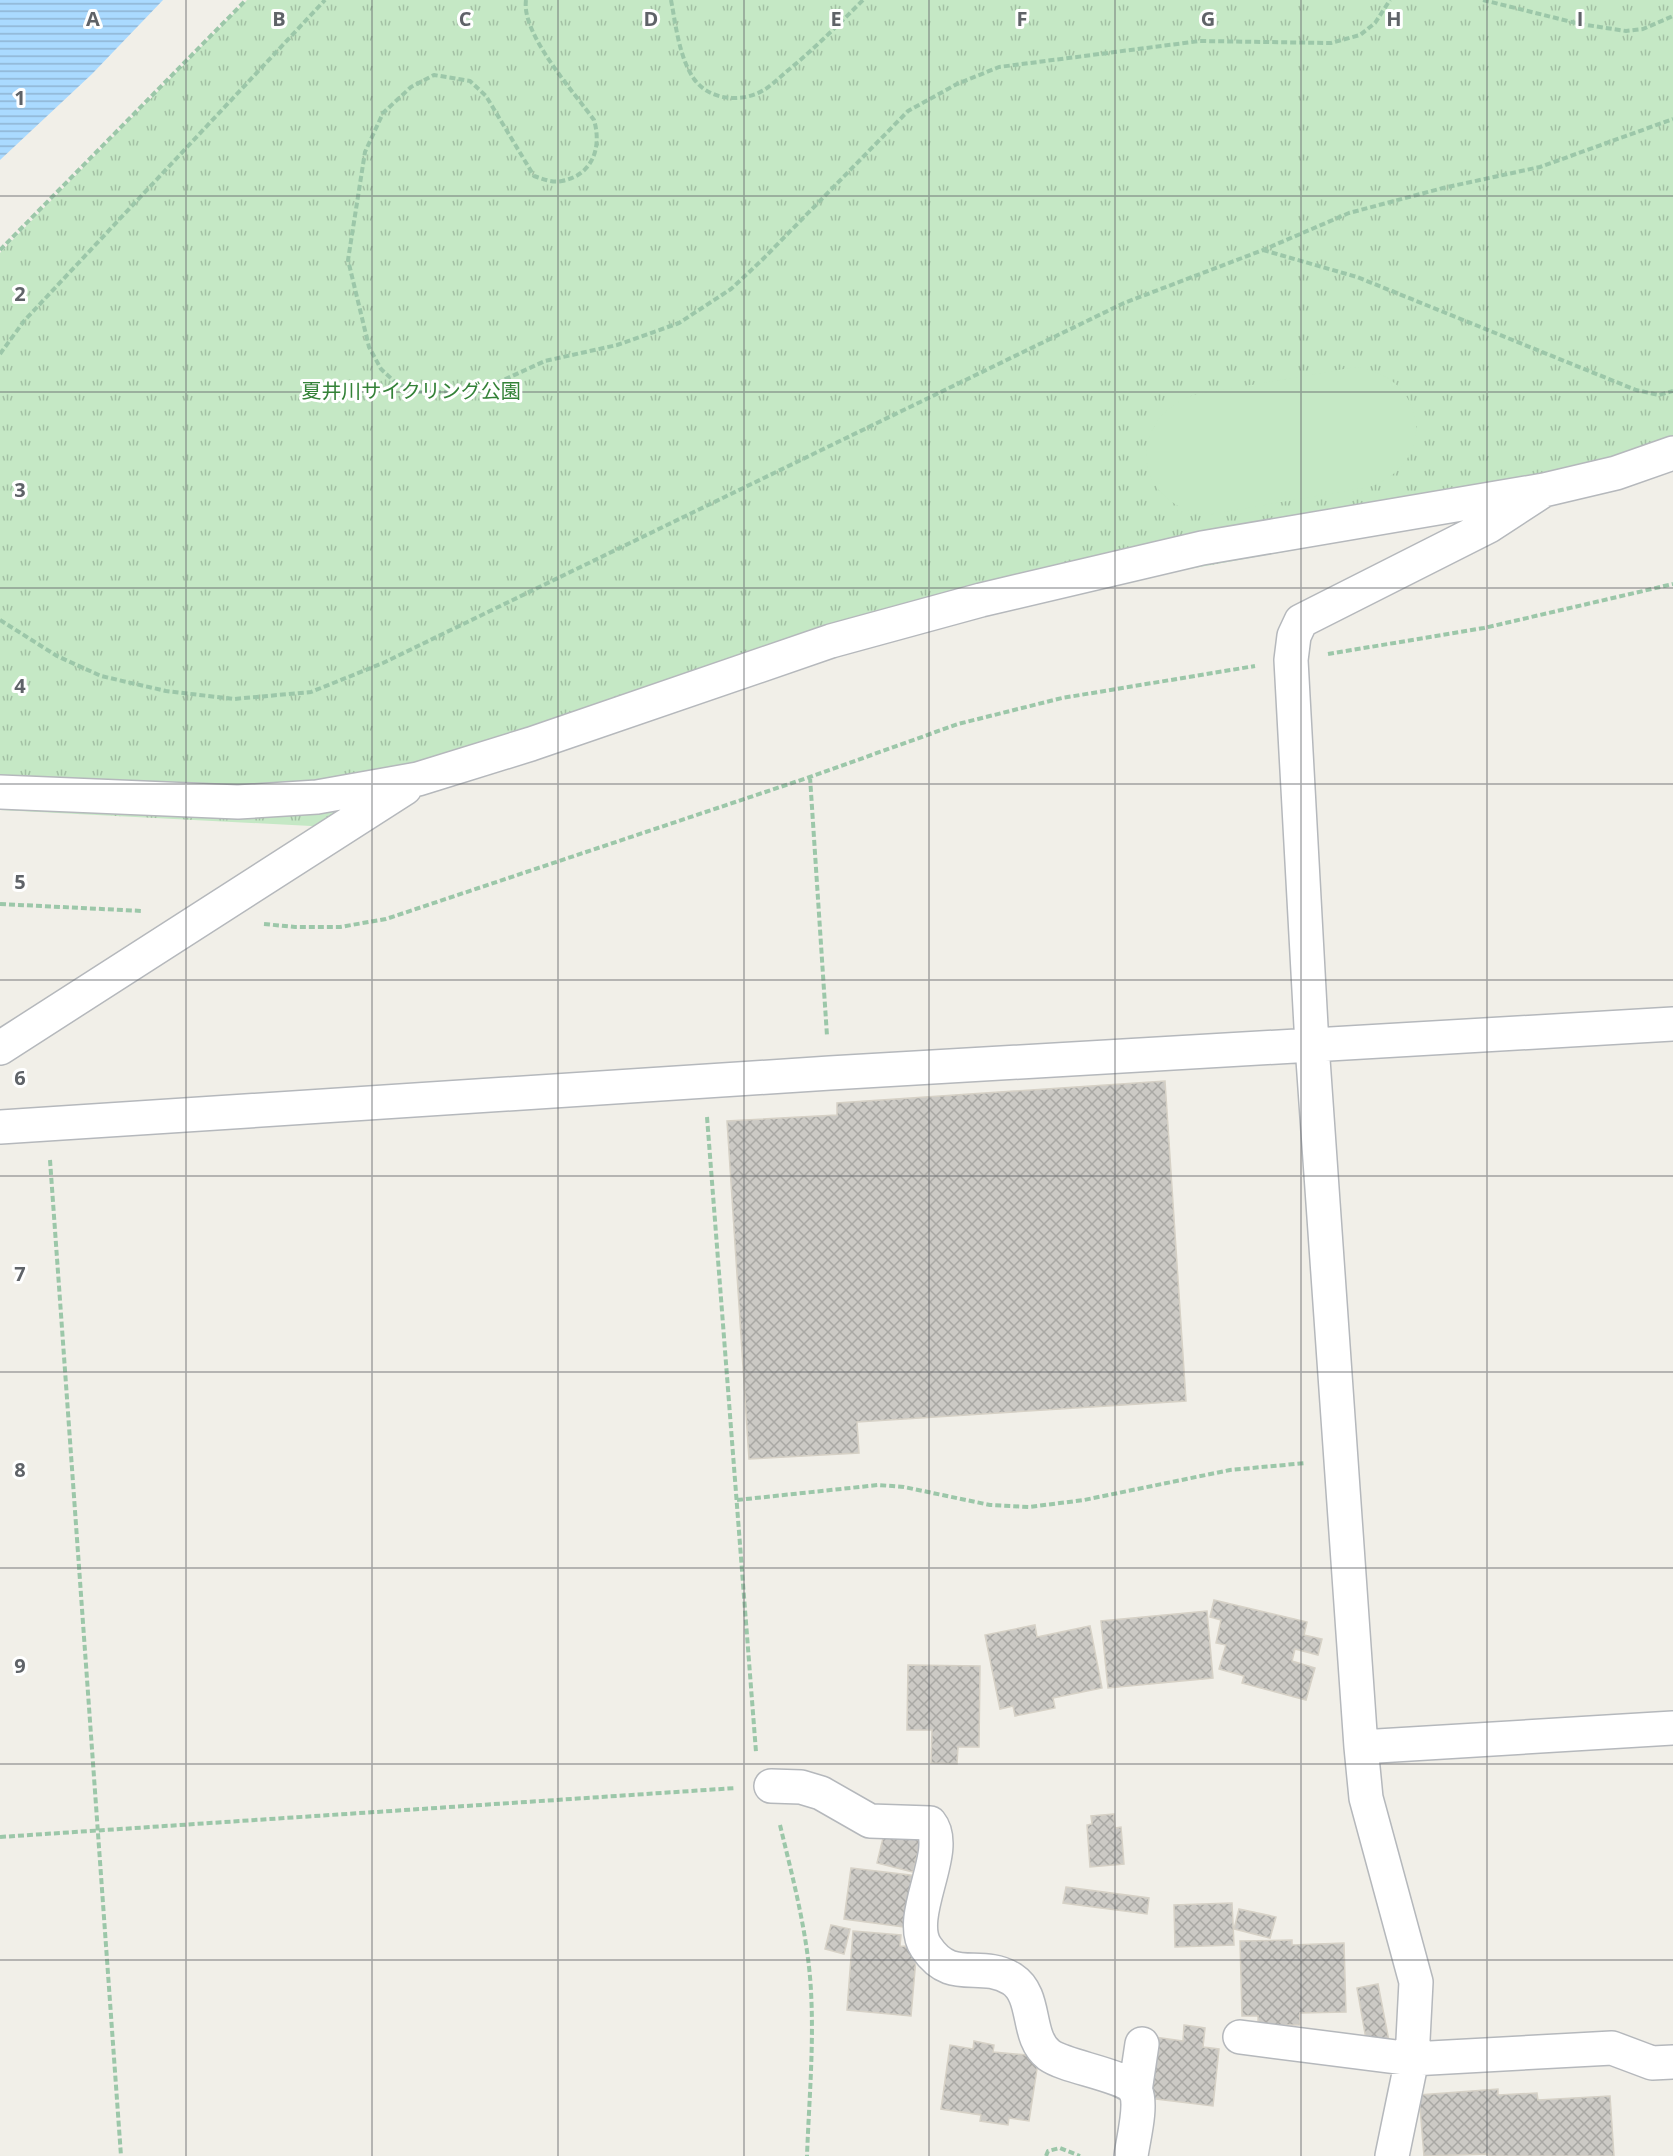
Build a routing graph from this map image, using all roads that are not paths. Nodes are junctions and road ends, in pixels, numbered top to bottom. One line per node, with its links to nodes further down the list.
1 (1673, 453): 2 (street)
2 (1544, 490): 3 (street); 6 (street)
3 (418, 779): 4 (street); 7 (street)
4 (0, 792)
5 (1673, 1024): 6 (street)
6 (1311, 1045): 8 (street); 10 (street)
7 (0, 1048)
8 (0, 1127)
9 (1673, 1728): 10 (street)
10 (1361, 1747): 14 (street)
11 (771, 1786): 16 (street)
12 (1240, 2037): 14 (street)
13 (1142, 2044): 16 (street)
14 (1412, 2059): 15 (street); 18 (street)
15 (1673, 2062)
16 (1136, 2091): 17 (street)
17 (1131, 2156)
18 (1392, 2156)

